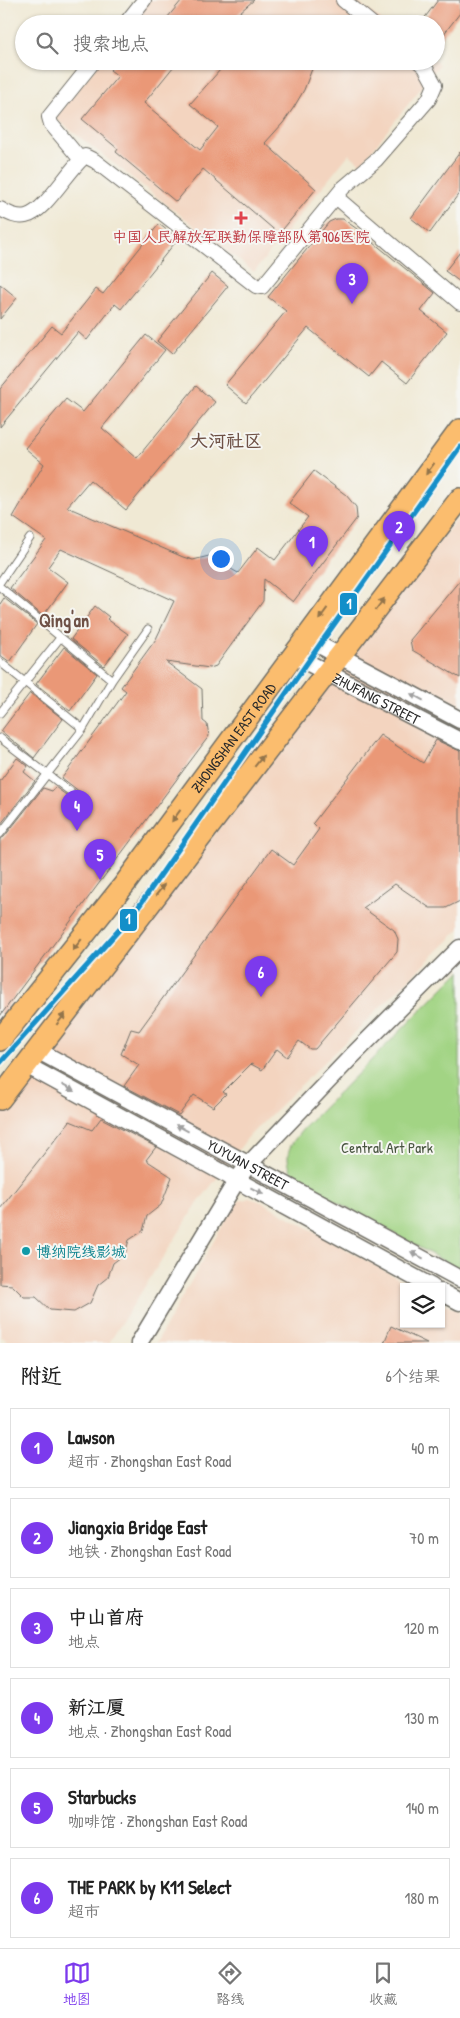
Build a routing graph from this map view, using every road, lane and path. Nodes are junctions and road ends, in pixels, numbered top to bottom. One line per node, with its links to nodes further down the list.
1 (144, 0): 3 (street)
2 (343, 0): 4 (street)
3 (132, 15)
4 (361, 15)
5 (87, 70): 7 (street)
6 (427, 70): 8 (street)
7 (81, 160): 8 (street); 9 (street)
8 (336, 197): 10 (street)
9 (0, 209)
10 (460, 303)
11 (460, 430): 18 (main road, ZHONGSHAN EAST ROAD, one-way to 18)
12 (460, 499): 20 (main road, one-way to 12)
13 (30, 538): 14 (lane)
14 (0, 582)
15 (0, 587): 17 (lane)
16 (148, 629): 21 (lane)
17 (60, 638): 21 (lane); 22 (lane)
18 (300, 646): 20 (street, ZHUFANG STREET); 33 (main road, ZHONGSHAN EAST ROAD, one-way to 33)
19 (0, 662): 22 (lane)
20 (334, 664): 24 (street, ZHUFANG STREET, one-way to 20); 27 (street, ZHUFANG STREET); 34 (main road, one-way to 20)
21 (112, 680): 25 (lane)
22 (26, 681): 23 (lane); 25 (lane)
23 (0, 713)
24 (460, 720)
25 (83, 728): 29 (lane)
26 (3, 740): 28 (lane); 29 (lane)
27 (460, 741)
28 (0, 749)
29 (47, 772): 30 (lane); 31 (lane)
30 (76, 796)
31 (0, 834)
32 (460, 948): 36 (street)
33 (1, 1035)
34 (31, 1058): 35 (main road); 36 (street, YUYUAN STREET, one-way to 34); 37 (street, YUYUAN STREET, one-way to 37)
35 (0, 1099)
36 (249, 1164): 37 (street); 38 (street, YUYUAN STREET, one-way to 36)
37 (237, 1180): 39 (street, YUYUAN STREET, one-way to 39); 42 (street)
38 (460, 1279)
39 (425, 1283)
40 (445, 1294): 41 (street)
41 (460, 1302)
42 (139, 1343)

